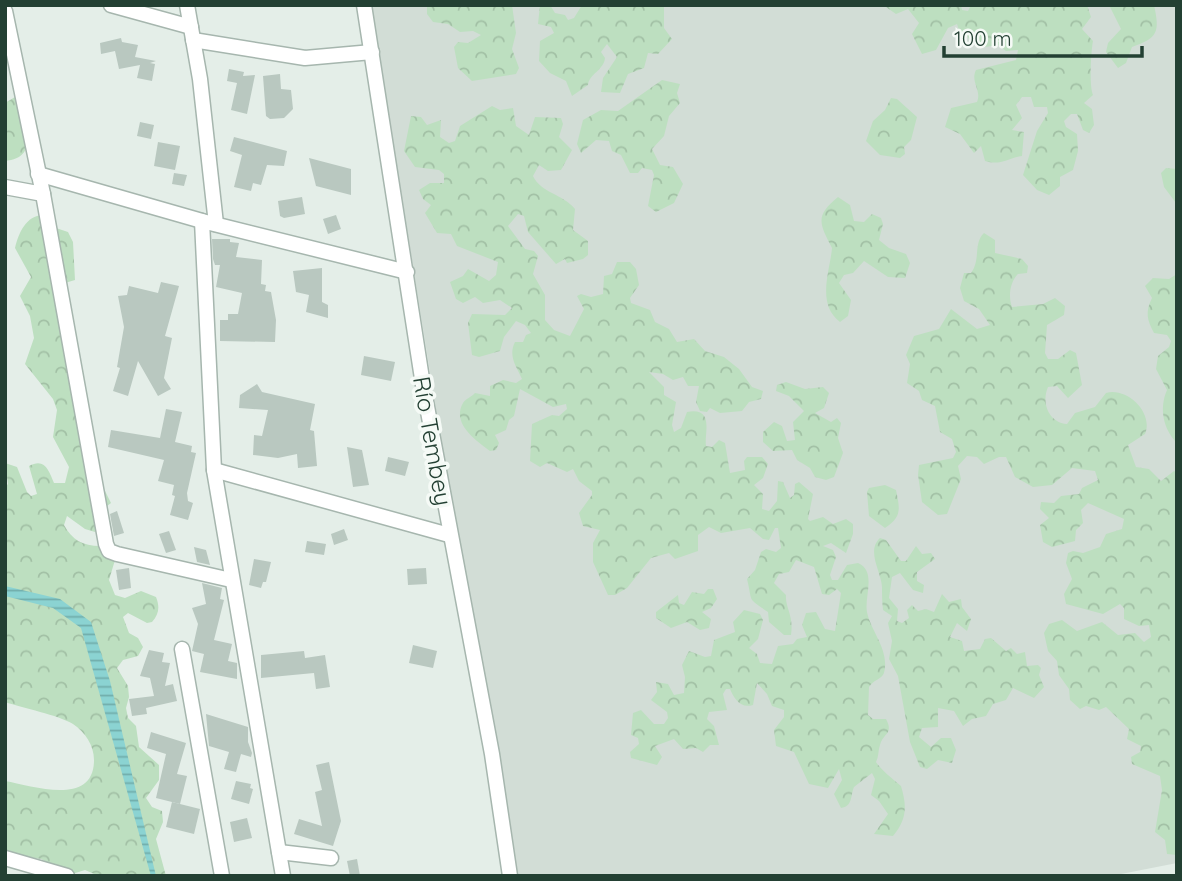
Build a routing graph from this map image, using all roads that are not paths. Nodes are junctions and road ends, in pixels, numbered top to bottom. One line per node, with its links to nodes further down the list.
1 (111, 5): 5 (street)
2 (187, 5): 5 (street)
3 (364, 5): 6 (street, Río Tembey)
4 (5, 11): 7 (street)
5 (192, 33): 6 (street); 10 (street)
6 (372, 52): 11 (street, Río Tembey)
7 (38, 174): 9 (street); 10 (street)
8 (5, 187): 9 (street)
9 (43, 194): 14 (street)
10 (209, 223): 11 (street); 12 (street)
11 (407, 272): 13 (street, Río Tembey)
12 (214, 470): 13 (street); 14 (street)
13 (449, 535): 22 (street, Río Tembey)
14 (231, 580): 16 (street)
15 (182, 649): 20 (street)
16 (279, 852): 18 (street); 21 (street)
17 (5, 858): 19 (street)
18 (331, 858)
19 (67, 876)
20 (222, 876)
21 (283, 876)
22 (510, 876)

